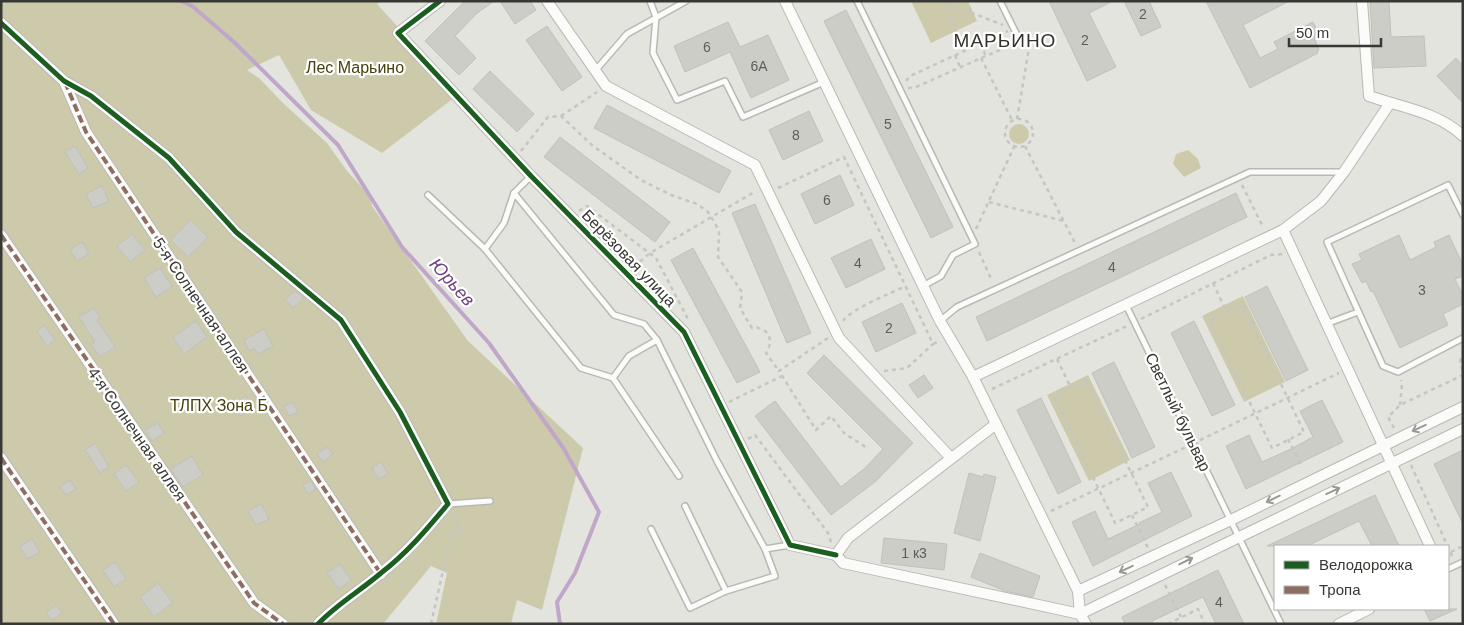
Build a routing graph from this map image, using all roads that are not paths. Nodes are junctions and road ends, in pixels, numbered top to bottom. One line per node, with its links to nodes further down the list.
1 (440, 1): 18 (street, Берёзовая улица)
2 (547, 1): 12 (street)
3 (650, 1): 9 (lane)
4 (686, 1): 9 (lane)
5 (785, 1): 14 (street)
6 (857, 1): 25 (lane)
7 (1000, 1): 11 (lane)
8 (1362, 1): 15 (street)
9 (656, 17): 12 (lane); 14 (lane)
10 (1, 23): 13 (street)
11 (1020, 41)
12 (594, 71): 39 (street)
13 (64, 81): 43 (street); 54 (street, 5-я Солнечная аллея)
14 (824, 82): 25 (street)
15 (1390, 103): 16 (street); 17 (street)
16 (1463, 136)
17 (1344, 172): 22 (street); 28 (lane)
18 (531, 176): 19 (lane); 48 (street, Берёзовая улица)
19 (514, 193): 24 (lane); 31 (lane)
20 (428, 196): 24 (lane)
21 (1463, 215): 27 (lane)
22 (1283, 230): 26 (street); 29 (street)
23 (1, 236): 62 (street, 4-я Солнечная аллея)
24 (485, 249): 33 (lane)
25 (923, 286): 28 (street)
26 (1126, 305): 32 (street); 45 (lane, Светлый бульвар)
27 (1358, 312): 29 (lane); 30 (lane)
28 (940, 321): 32 (street)
29 (1326, 324): 37 (street)
30 (1463, 338)
31 (657, 340): 33 (lane); 50 (lane)
32 (973, 377): 35 (street)
33 (613, 378): 41 (lane)
34 (1463, 407): 37 (street, one-way to 37)
35 (996, 424): 39 (street); 56 (street)
36 (1463, 429): 40 (street)
37 (1383, 445): 40 (street); 45 (street, one-way to 45)
38 (1, 458): 61 (street)
39 (951, 458): 51 (street)
40 (1392, 463): 47 (street, one-way to 40); 49 (street)
41 (679, 476)
42 (490, 501): 43 (lane)
43 (448, 504): 54 (street)
44 (684, 506): 55 (lane)
45 (1231, 520): 47 (lane, Светлый бульвар); 56 (street, one-way to 56)
46 (651, 529): 55 (lane)
47 (1238, 536): 57 (lane, Светлый бульвар); 60 (street, one-way to 47)
48 (790, 545): 50 (lane); 51 (street)
49 (1430, 545)
50 (765, 549): 55 (lane)
51 (836, 555): 60 (street)
52 (1463, 562): 53 (lane)
53 (1449, 569)
54 (381, 574): 63 (street)
55 (726, 590)
56 (1078, 591): 60 (street)
57 (1274, 610)
58 (1274, 610): 65 (lane, Светлый бульвар)
59 (1367, 610): 66 (street)
60 (1080, 614): 64 (street)
61 (114, 624)
62 (283, 624)
63 (318, 624)
64 (1086, 624)
65 (1281, 624)
66 (1339, 624)

